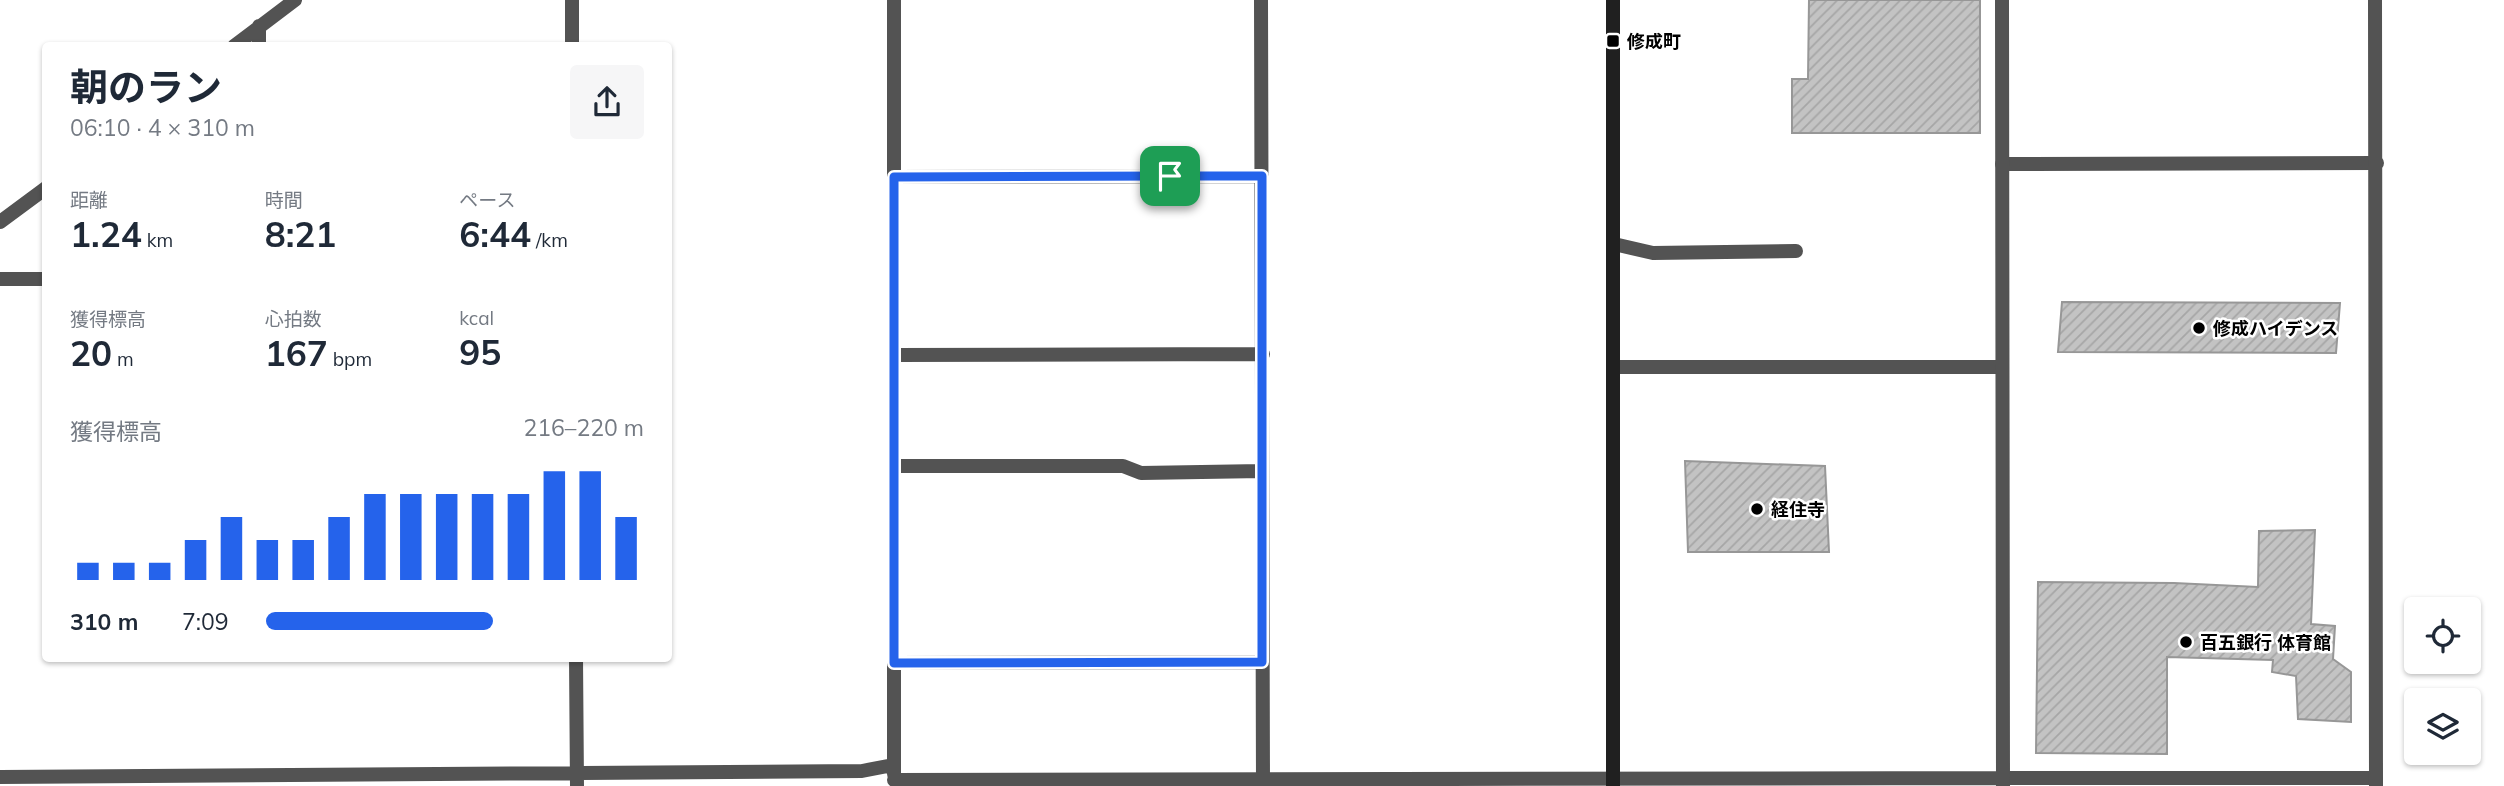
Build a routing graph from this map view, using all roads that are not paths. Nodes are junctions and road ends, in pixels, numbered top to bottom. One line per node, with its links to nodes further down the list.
1 (295, 0): 8 (street)
2 (572, 0): 11 (street)
3 (894, 0): 15 (street)
4 (1261, 0): 14 (street)
5 (1614, 0): 18 (street)
6 (2002, 0): 13 (street)
7 (2375, 0): 12 (street)
8 (259, 26): 9 (street); 10 (street)
9 (239, 42)
10 (259, 42)
11 (572, 42)
12 (2377, 163): 13 (street); 35 (street)
13 (2002, 164): 24 (street)
14 (1262, 176): 15 (street); 22 (street)
15 (894, 177): 23 (street)
16 (42, 191): 17 (street)
17 (0, 222)
18 (1614, 244): 19 (street); 25 (street)
19 (1796, 251)
20 (0, 279): 21 (street)
21 (42, 279)
22 (1263, 354): 23 (street); 27 (street)
23 (895, 355): 26 (street)
24 (2001, 366): 25 (street); 34 (street)
25 (1614, 367): 38 (street)
26 (895, 466): 27 (street); 30 (street)
27 (1262, 471): 29 (street)
28 (576, 662): 33 (street)
29 (1262, 662): 30 (street); 37 (street)
30 (894, 663): 31 (street)
31 (893, 765): 33 (street); 36 (street)
32 (0, 777): 33 (street)
33 (577, 780)
34 (2003, 782): 35 (street); 38 (street)
35 (2376, 782)
36 (894, 783): 37 (street)
37 (1263, 783): 38 (street)
38 (1613, 783)

